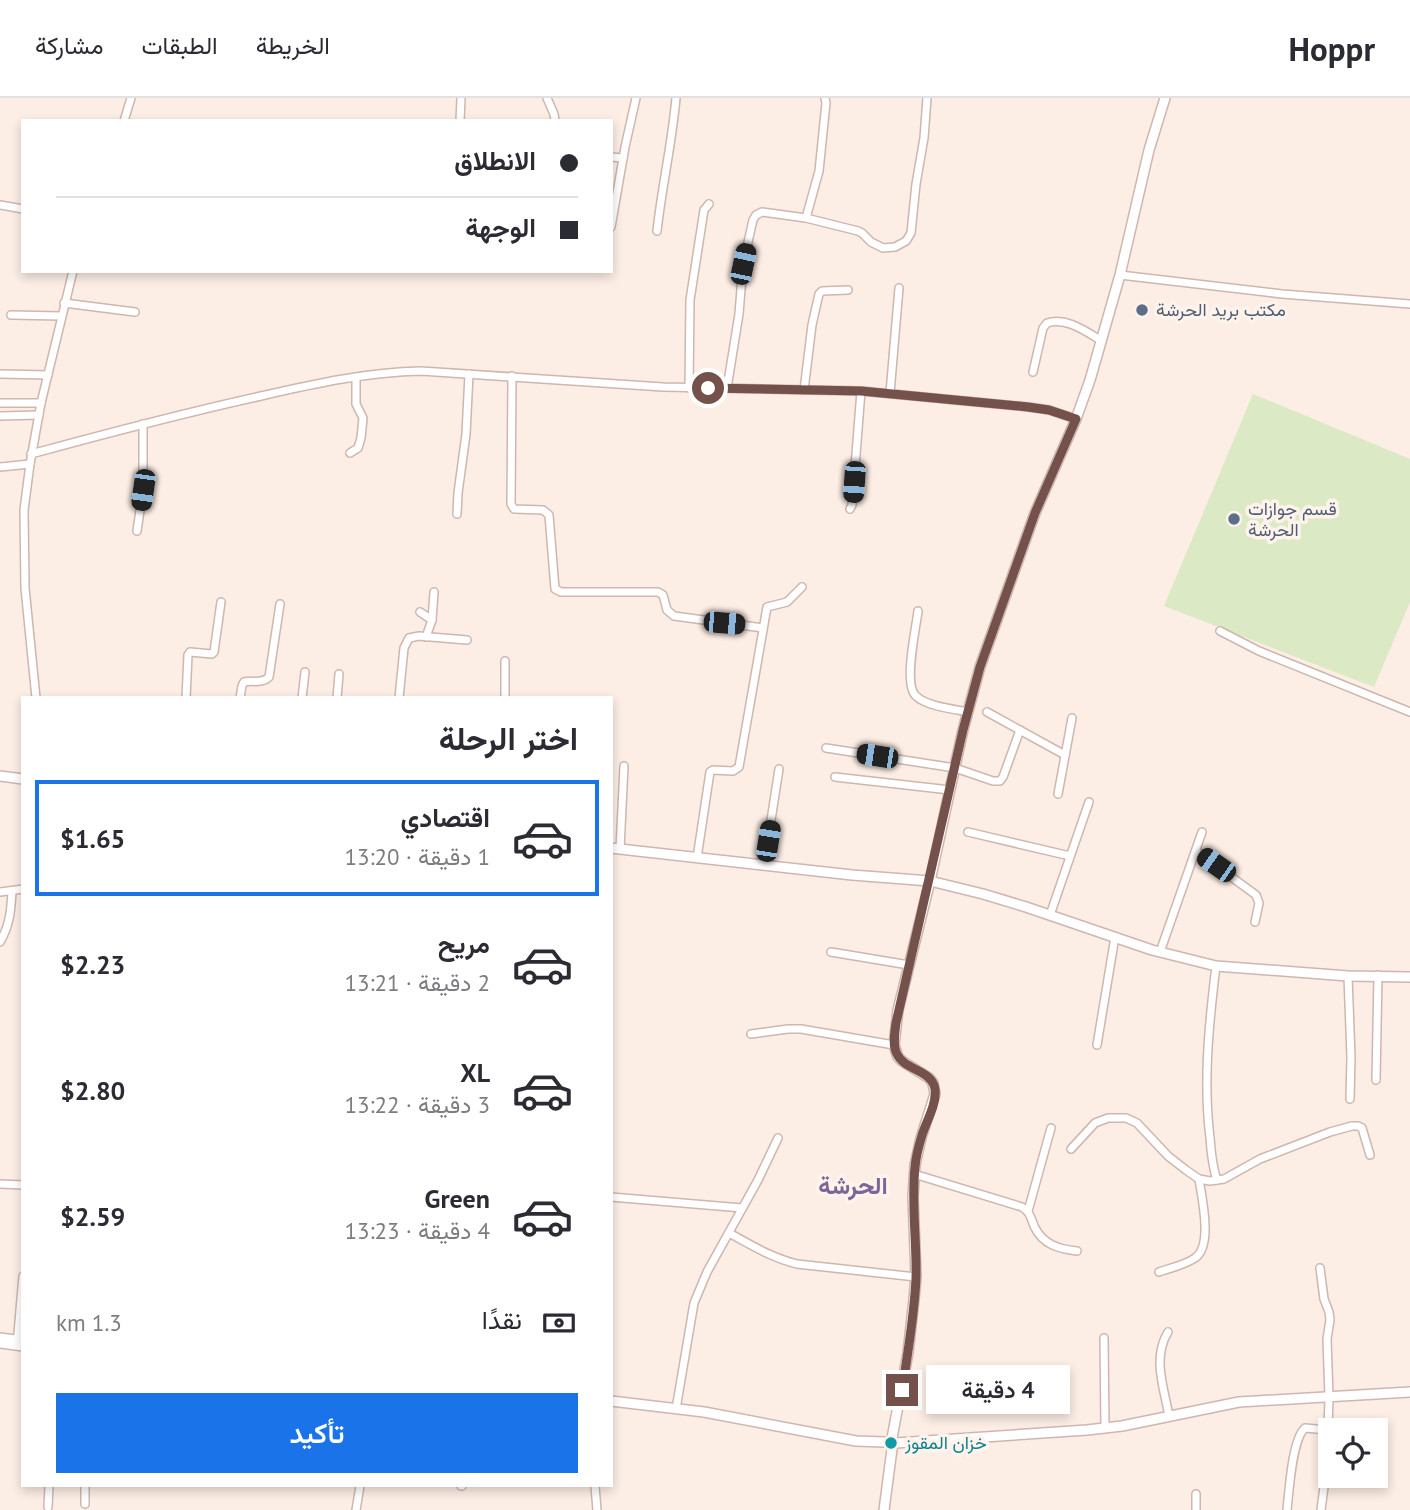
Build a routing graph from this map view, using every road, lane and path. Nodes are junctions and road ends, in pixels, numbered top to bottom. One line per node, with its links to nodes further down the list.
1 (131, 98): 9 (street)
2 (461, 98): 10 (street)
3 (547, 98): 11 (street)
4 (636, 98): 13 (street)
5 (676, 98): 19 (street)
6 (825, 98): 18 (street)
7 (927, 98): 18 (street)
8 (1165, 98): 21 (street)
9 (125, 119)
10 (460, 119)
11 (555, 119)
12 (613, 157): 13 (street)
13 (623, 158): 17 (street)
14 (709, 204): 36 (street)
15 (0, 205): 16 (street)
16 (21, 209)
17 (613, 215)
18 (806, 218): 37 (street)
19 (657, 231)
20 (72, 273): 24 (street)
21 (1119, 275): 25 (street); 29 (street)
22 (900, 288): 40 (street)
23 (848, 290): 38 (street)
24 (64, 303): 26 (street); 28 (street)
25 (1410, 304)
26 (135, 312)
27 (11, 315): 28 (street)
28 (61, 316): 33 (street)
29 (1102, 341): 30 (street); 45 (street)
30 (1033, 372)
31 (0, 374): 33 (street)
32 (469, 374): 34 (street); 35 (street); 52 (street)
33 (48, 375): 42 (street)
34 (512, 376): 36 (street); 61 (street)
35 (356, 377): 46 (street); 47 (street)
36 (688, 388): 37 (street)
37 (727, 388): 38 (street)
38 (804, 390): 39 (street)
39 (861, 391): 40 (street); 51 (street)
40 (890, 393): 45 (street)
41 (0, 403): 42 (street)
42 (41, 403): 43 (street)
43 (39, 415): 44 (street); 48 (street)
44 (0, 416)
45 (1076, 419): 75 (street)
46 (143, 424): 48 (street); 53 (street)
47 (350, 453)
48 (32, 454): 49 (street)
49 (30, 464): 50 (street); 68 (street)
50 (0, 467)
51 (850, 509)
52 (457, 514)
53 (137, 530)
54 (802, 587): 61 (street)
55 (434, 592): 60 (street)
56 (221, 602): 69 (street)
57 (280, 604): 70 (street)
58 (918, 611): 75 (street)
59 (420, 612): 60 (street)
60 (432, 620): 63 (street)
61 (763, 628): 96 (street)
62 (1220, 631): 77 (street)
63 (426, 637): 64 (street); 73 (street)
64 (467, 640)
65 (505, 661): 74 (street)
66 (305, 672): 71 (street)
67 (339, 674): 72 (street)
68 (36, 696)
69 (186, 696)
70 (240, 696)
71 (302, 696)
72 (337, 696)
73 (400, 696)
74 (505, 696)
75 (968, 712): 83 (street)
76 (987, 712): 79 (street)
77 (1410, 712)
78 (1072, 718): 81 (street)
79 (1020, 730): 81 (street); 83 (street)
80 (826, 748): 83 (street)
81 (1065, 755): 89 (street)
82 (624, 766): 93 (street)
83 (955, 768): 88 (street)
84 (779, 769): 97 (street)
85 (0, 776): 87 (street)
86 (835, 777): 88 (street)
87 (21, 779)
88 (950, 790): 98 (street)
89 (1058, 793)
90 (1088, 802): 95 (street)
91 (968, 832): 95 (street)
92 (1202, 832): 94 (street)
93 (615, 848): 96 (street)
94 (1196, 851): 103 (street); 107 (street)
95 (1070, 856): 102 (street)
96 (697, 858): 97 (street)
97 (764, 865): 98 (street)
98 (930, 881): 102 (street); 108 (street)
99 (21, 889): 100 (street)
100 (12, 891): 101 (street); 105 (street)
101 (0, 892)
102 (1050, 915): 104 (street)
103 (1255, 922)
104 (1115, 937): 107 (street); 115 (street)
105 (0, 942)
106 (831, 952): 108 (street)
107 (1160, 952): 109 (street)
108 (909, 965): 114 (street)
109 (1216, 966): 110 (street); 124 (street)
110 (1348, 975): 111 (street); 117 (street)
111 (1378, 975): 112 (street); 116 (street)
112 (1410, 977)
113 (751, 1034): 114 (street)
114 (894, 1045): 122 (street)
115 (1097, 1045)
116 (1376, 1080)
117 (1350, 1099)
118 (1051, 1128): 129 (street)
119 (778, 1138): 128 (street)
120 (1071, 1149): 123 (street)
121 (1370, 1155): 124 (street)
122 (914, 1174): 129 (street); 134 (street)
123 (1199, 1179): 124 (street); 133 (street)
124 (1217, 1180)
125 (0, 1184): 126 (street)
126 (21, 1185)
127 (613, 1197): 128 (street)
128 (742, 1208): 130 (street)
129 (1028, 1211): 131 (street)
130 (729, 1233): 134 (street); 143 (street)
131 (1077, 1251)
132 (1320, 1268): 141 (street)
133 (1159, 1272)
134 (916, 1277): 148 (street)
135 (21, 1293): 139 (street)
136 (1168, 1332): 144 (street)
137 (0, 1338): 139 (street)
138 (1104, 1338): 146 (street)
139 (14, 1343)
140 (1410, 1392): 141 (street)
141 (1329, 1396): 144 (street); 145 (street)
142 (613, 1401): 143 (street)
143 (676, 1409): 148 (street)
144 (1169, 1416): 146 (street)
145 (1328, 1418)
146 (1105, 1428): 148 (street)
147 (1318, 1429): 161 (street)
148 (891, 1443): 159 (street)
149 (49, 1487): 156 (street)
150 (85, 1487): 155 (street)
151 (360, 1487): 157 (street)
152 (595, 1487): 158 (street)
153 (1324, 1488): 162 (street)
154 (1196, 1494): 160 (street)
155 (85, 1504)
156 (48, 1507)
157 (356, 1510)
158 (597, 1510)
159 (884, 1510)
160 (1196, 1510)
161 (1287, 1510)
162 (1321, 1510)

